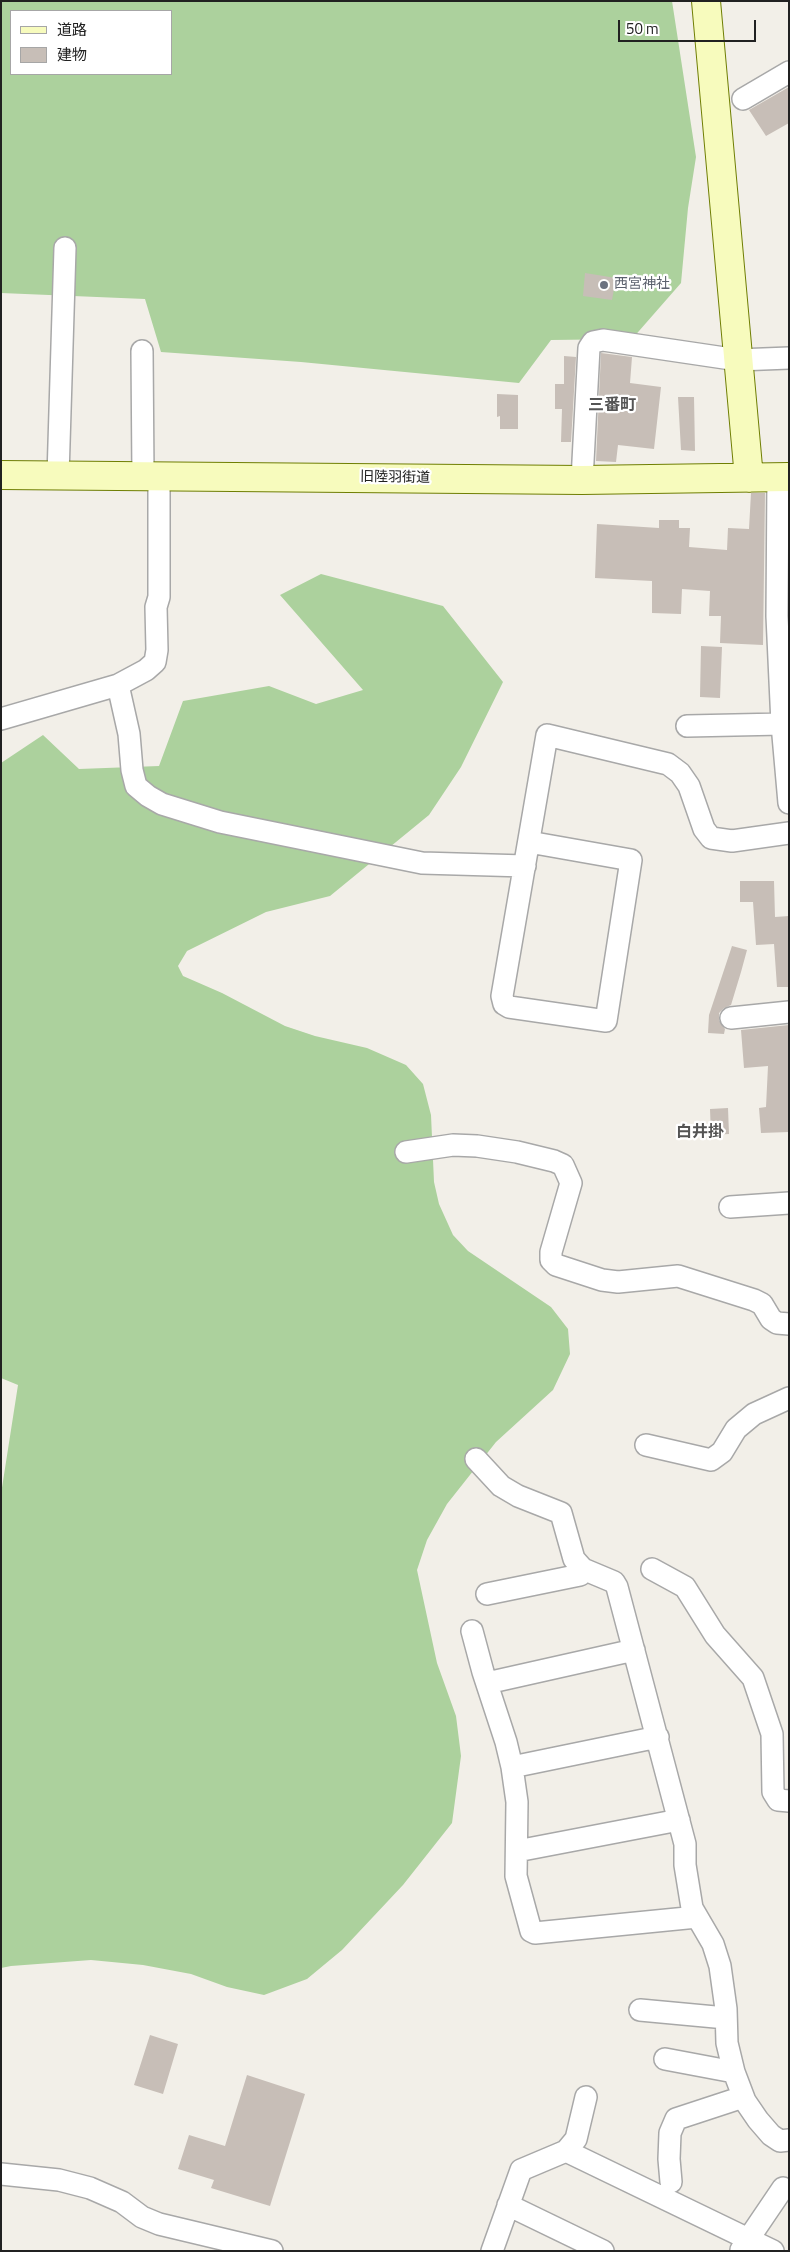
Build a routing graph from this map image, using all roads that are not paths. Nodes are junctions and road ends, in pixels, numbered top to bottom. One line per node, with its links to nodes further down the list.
1 (706, 1): 7 (street)
2 (789, 72): 3 (street)
3 (743, 99)
4 (65, 248): 9 (street)
5 (142, 351): 10 (street)
6 (789, 358): 7 (street)
7 (738, 360): 12 (street); 13 (street)
8 (1, 475): 9 (street, 旧陸羽街道)
9 (58, 476): 10 (street, 旧陸羽街道)
10 (151, 476): 13 (street, 旧陸羽街道); 15 (street)
11 (784, 477): 12 (street, 旧陸羽街道); 14 (street)
12 (749, 478): 13 (street, 旧陸羽街道)
13 (582, 480)
14 (783, 618): 17 (street)
15 (118, 685): 16 (street); 22 (street)
16 (1, 719)
17 (782, 724): 18 (street); 19 (street)
18 (687, 726)
19 (789, 803)
20 (789, 833): 21 (street)
21 (530, 842): 22 (street); 22 (street)
22 (525, 866)
23 (789, 1012): 24 (street)
24 (731, 1018)
25 (406, 1152): 28 (street)
26 (789, 1204): 27 (street)
27 (730, 1207)
28 (789, 1324)
29 (789, 1398): 30 (street)
30 (646, 1445)
31 (476, 1459): 33 (street)
32 (652, 1568): 40 (street)
33 (583, 1569): 34 (street); 36 (street)
34 (487, 1594)
35 (472, 1631): 37 (street)
36 (634, 1650): 37 (street); 38 (street)
37 (487, 1683): 39 (street)
38 (658, 1737): 39 (street); 41 (street)
39 (512, 1767): 42 (street)
40 (789, 1801)
41 (679, 1820): 42 (street); 43 (street)
42 (516, 1851): 43 (street)
43 (697, 1916): 45 (street)
44 (640, 2010): 45 (street)
45 (726, 2018): 47 (street)
46 (665, 2059): 47 (street)
47 (734, 2072): 49 (street)
48 (586, 2097): 51 (street)
49 (743, 2097): 50 (street); 53 (street)
50 (789, 2140)
51 (566, 2151): 55 (street); 56 (street)
52 (1, 2174): 57 (street)
53 (671, 2182)
54 (783, 2188): 56 (street)
55 (508, 2205): 58 (street); 59 (street)
56 (744, 2245): 60 (street)
57 (272, 2251)
58 (492, 2251)
59 (603, 2251)
60 (773, 2251)

